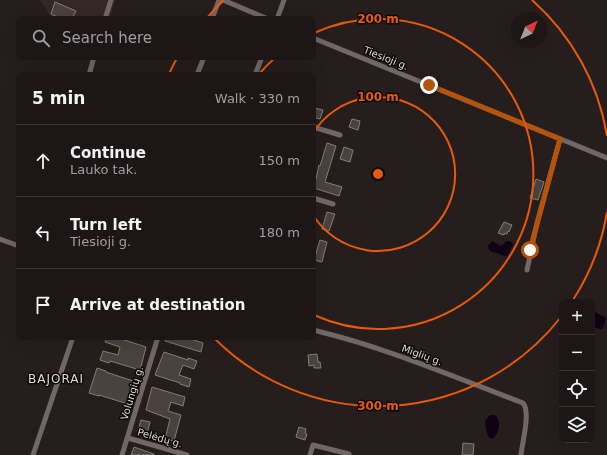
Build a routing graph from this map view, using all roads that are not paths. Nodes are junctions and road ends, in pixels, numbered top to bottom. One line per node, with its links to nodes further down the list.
1 (111, 0): 5 (street)
2 (218, 0): 6 (street)
3 (223, 0): 7 (street)
4 (284, 0): 8 (street)
5 (107, 16)
6 (213, 16)
7 (261, 16)
8 (278, 16)
9 (316, 39): 18 (street, Tiesioji g.)
10 (93, 60): 13 (street)
11 (203, 60): 14 (street)
12 (261, 60): 15 (street)
13 (91, 72)
14 (198, 72)
15 (256, 72)
16 (316, 128): 17 (street)
17 (340, 135)
18 (560, 139): 19 (street, Tiesioji g.); 24 (street)
19 (607, 158)
20 (316, 199): 21 (street)
21 (333, 204)
22 (0, 240): 23 (street)
23 (16, 245)
24 (526, 270)
25 (316, 331): 34 (street, Miglių g.)
26 (72, 340): 30 (street)
27 (157, 340): 28 (street, Volungių g.)
28 (128, 438): 31 (street, Volungių g.); 32 (street, Pelėdų g.)
29 (349, 454): 33 (street)
30 (32, 455)
31 (122, 455)
32 (187, 455)
33 (310, 455)
34 (521, 455)

